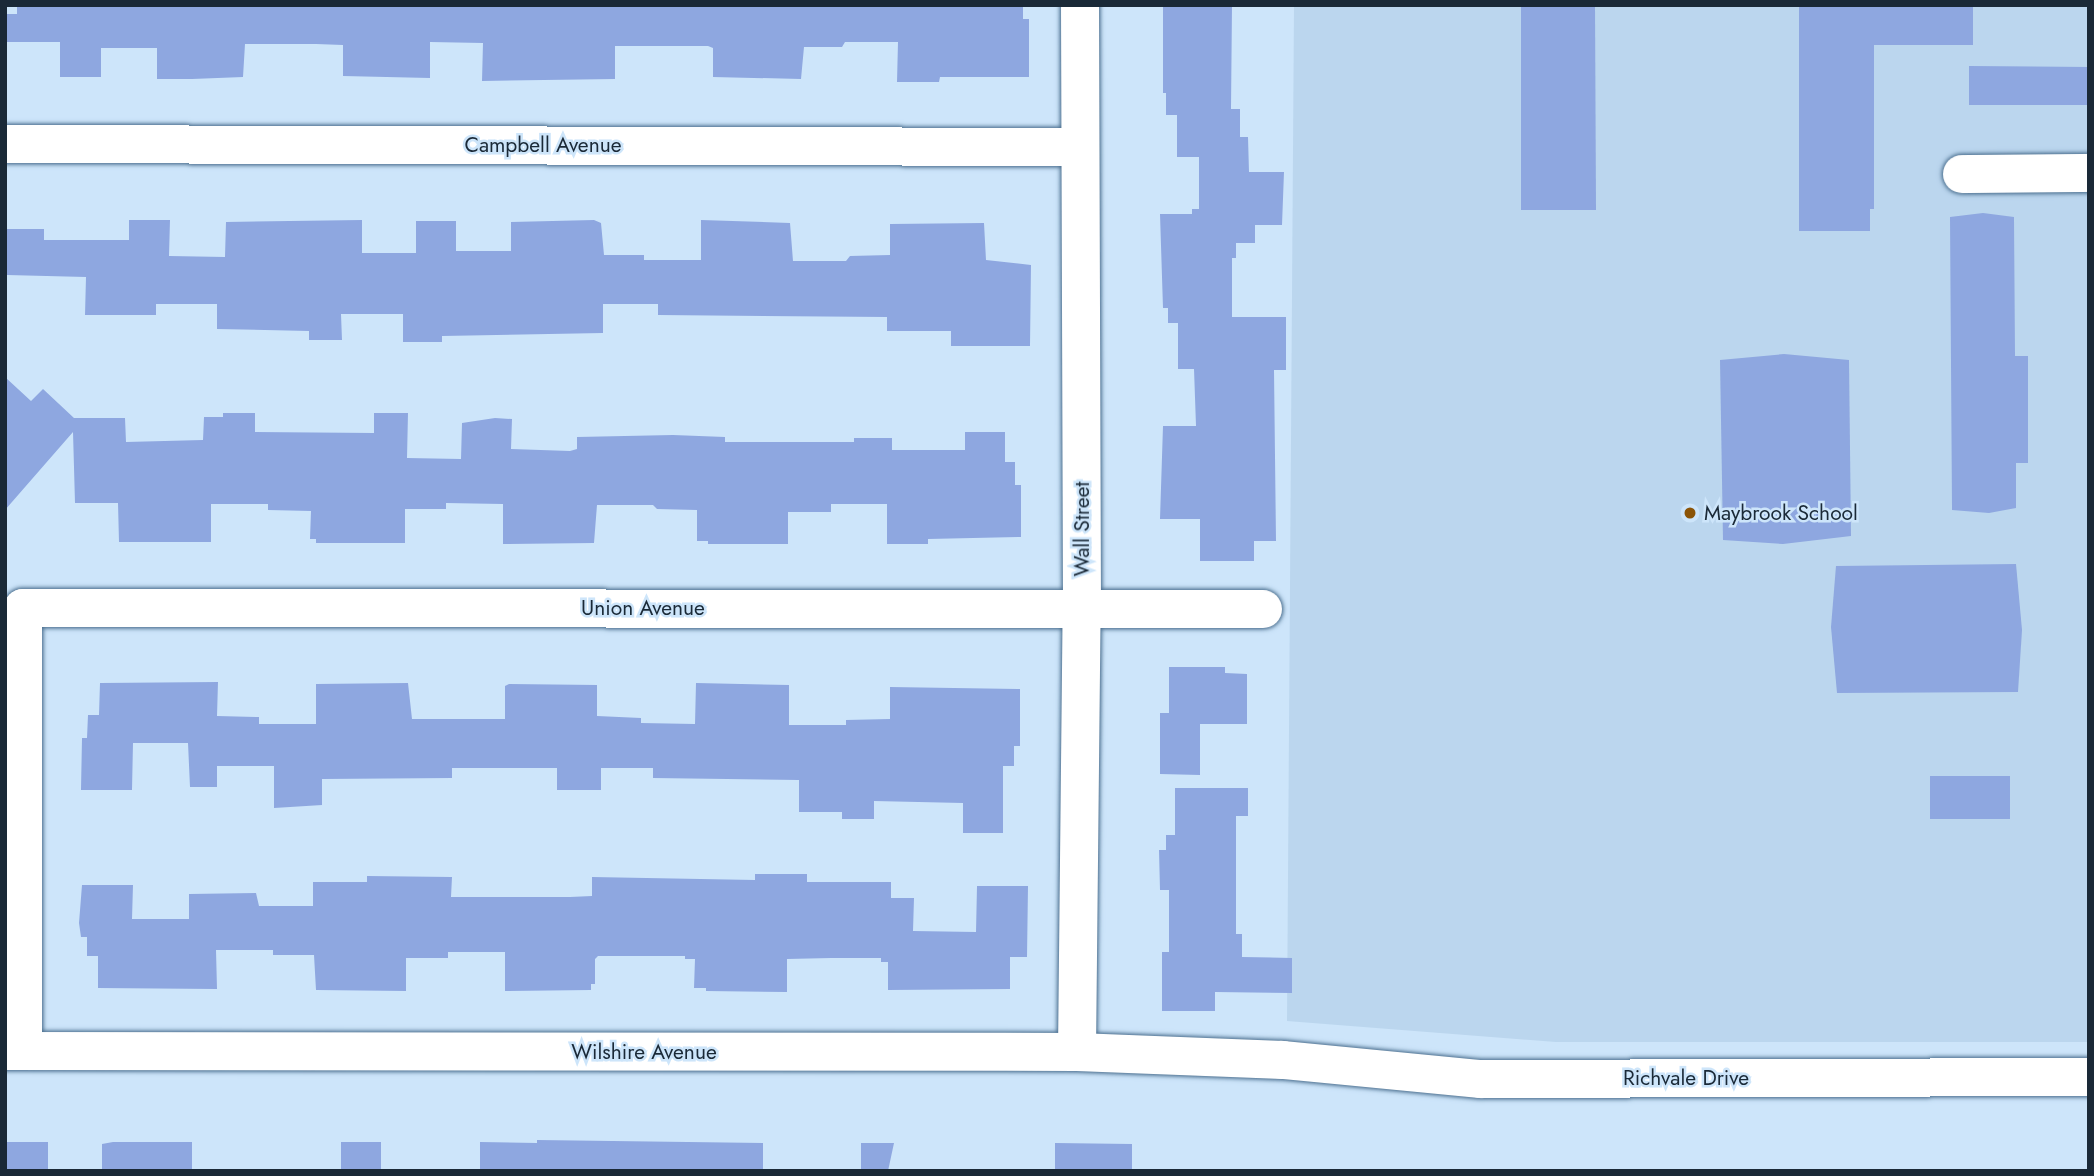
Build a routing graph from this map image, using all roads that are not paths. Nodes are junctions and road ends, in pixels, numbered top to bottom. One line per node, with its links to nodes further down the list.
1 (1080, 5): 3 (street, Wall Street)
2 (5, 144): 3 (street, Campbell Avenue)
3 (1080, 147): 7 (street, Wall Street)
4 (2089, 173): 5 (street)
5 (1962, 174)
6 (14, 599): 7 (street, Union Avenue); 9 (street)
7 (1082, 607): 8 (street, Union Avenue); 10 (street, Wall Street)
8 (1263, 609)
9 (14, 1051): 10 (street, Wilshire Avenue)
10 (1077, 1052): 11 (street, Wilshire Avenue)
11 (1283, 1060): 12 (street, Richvale Drive)
12 (2089, 1077)

